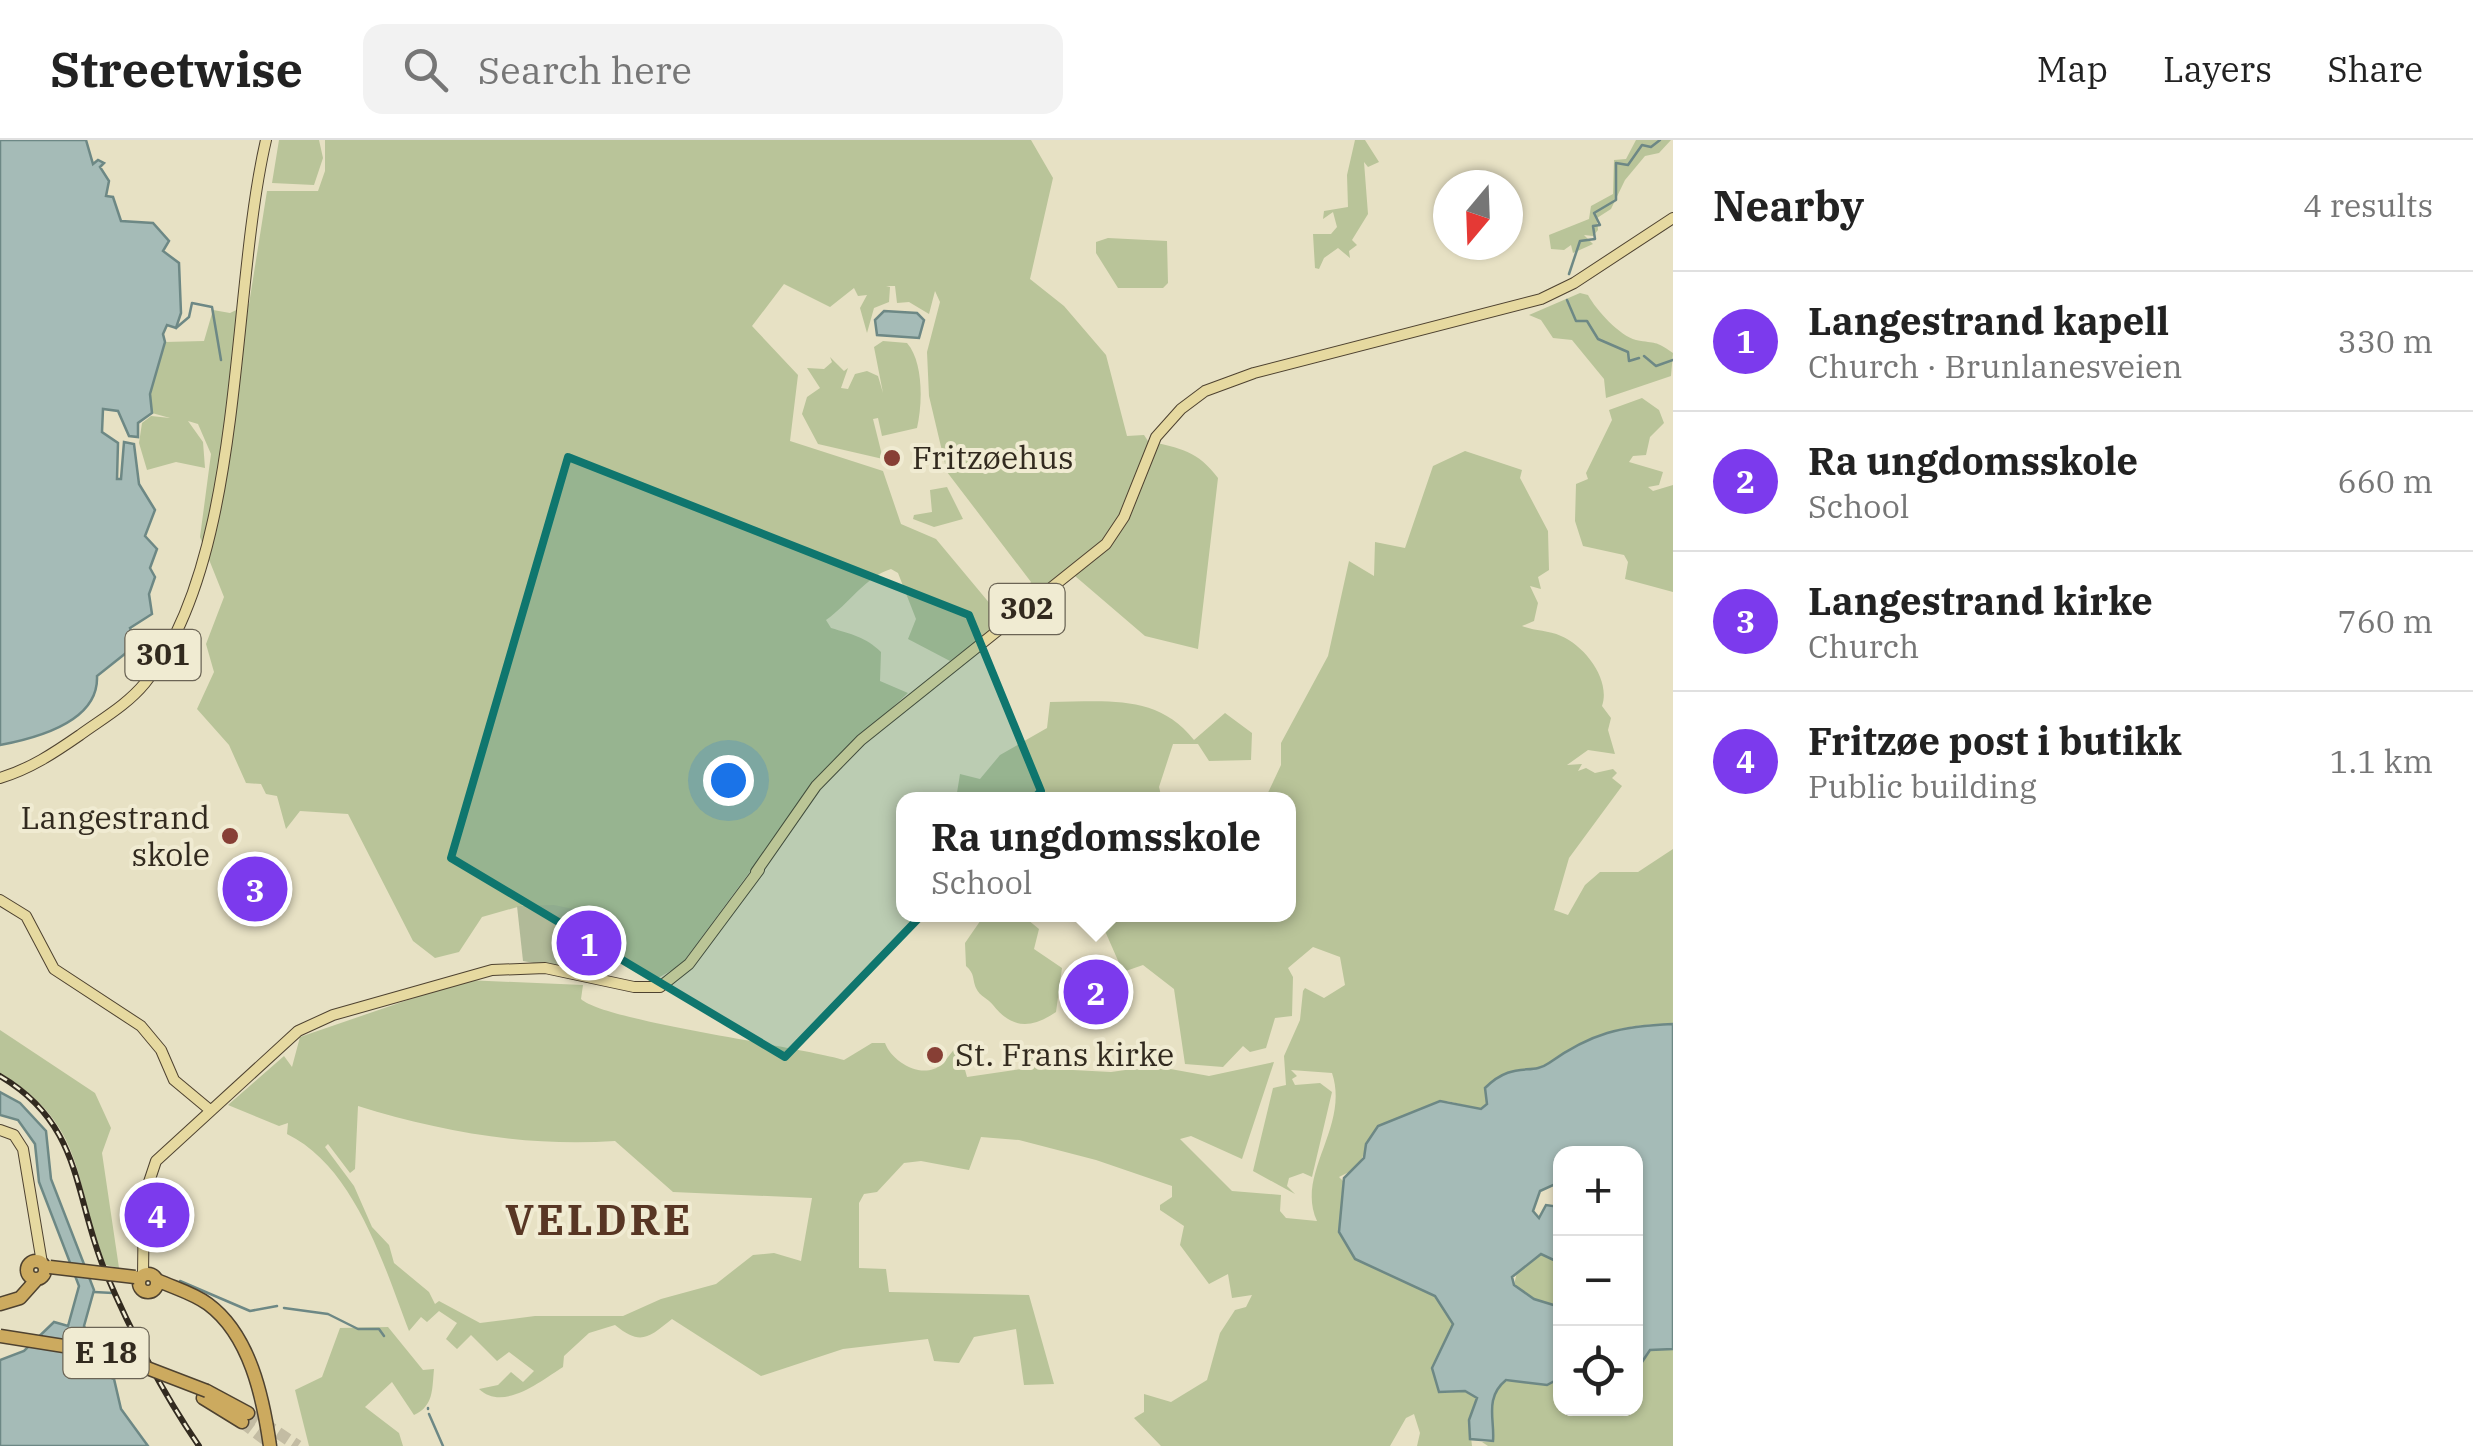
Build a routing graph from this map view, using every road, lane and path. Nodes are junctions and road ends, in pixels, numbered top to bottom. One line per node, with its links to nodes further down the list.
1 (268, 140): 3 (main road, 301)
2 (1673, 218): 5 (main road, 302)
3 (0, 778)
4 (0, 900): 5 (main road)
5 (210, 1110): 8 (main road, 302)
6 (0, 1130): 7 (main road)
7 (40, 1268): 8 (highway, E 18); 9 (highway)
8 (145, 1281): 12 (highway, E 18)
9 (0, 1302)
10 (0, 1339): 11 (highway, E 18, bridge)
11 (245, 1418)
12 (270, 1446)

